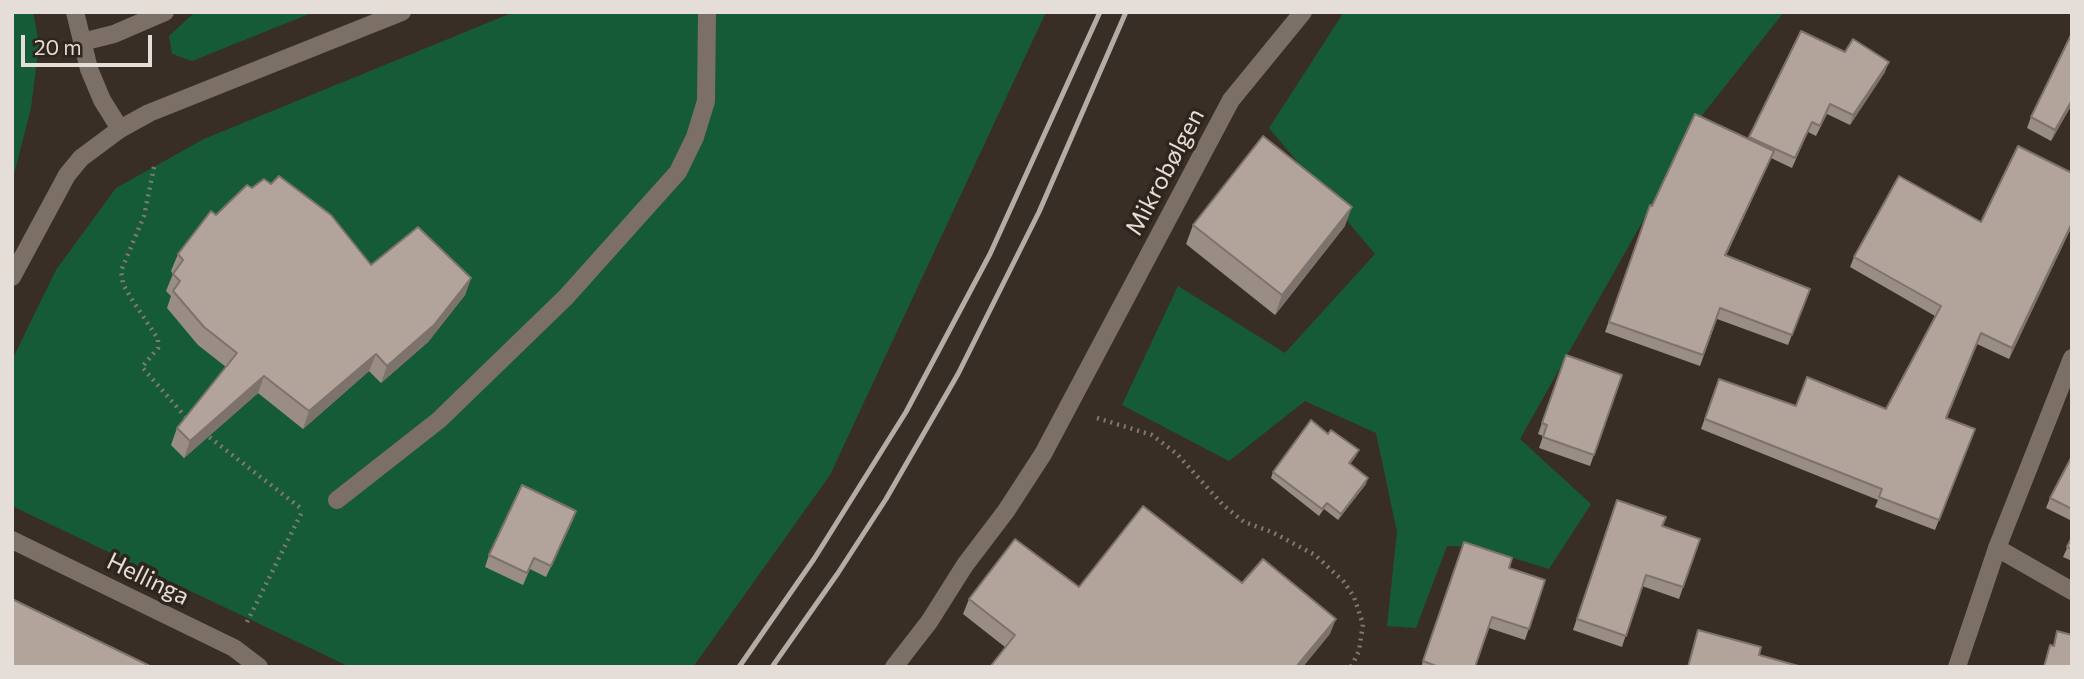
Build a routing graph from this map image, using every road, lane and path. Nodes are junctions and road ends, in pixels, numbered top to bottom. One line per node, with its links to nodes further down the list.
1 (75, 12): 6 (street)
2 (165, 12): 6 (street)
3 (402, 12): 7 (street)
4 (707, 12): 12 (street)
5 (1303, 12): 11 (street, Mikrobølgen)
6 (82, 43): 7 (street)
7 (120, 129): 9 (street)
8 (154, 167): 13 (path)
9 (12, 277)
10 (2072, 358): 15 (street)
11 (1067, 409): 19 (street, Mikrobølgen); 20 (path)
12 (337, 500): 13 (path)
13 (303, 510): 17 (path)
14 (12, 540): 17 (street, Hellinga)
15 (1997, 548): 16 (street); 21 (street)
16 (2072, 591)
17 (233, 648): 18 (street, Hellinga)
18 (259, 667)
19 (894, 667)
20 (1351, 667)
21 (1957, 667)

